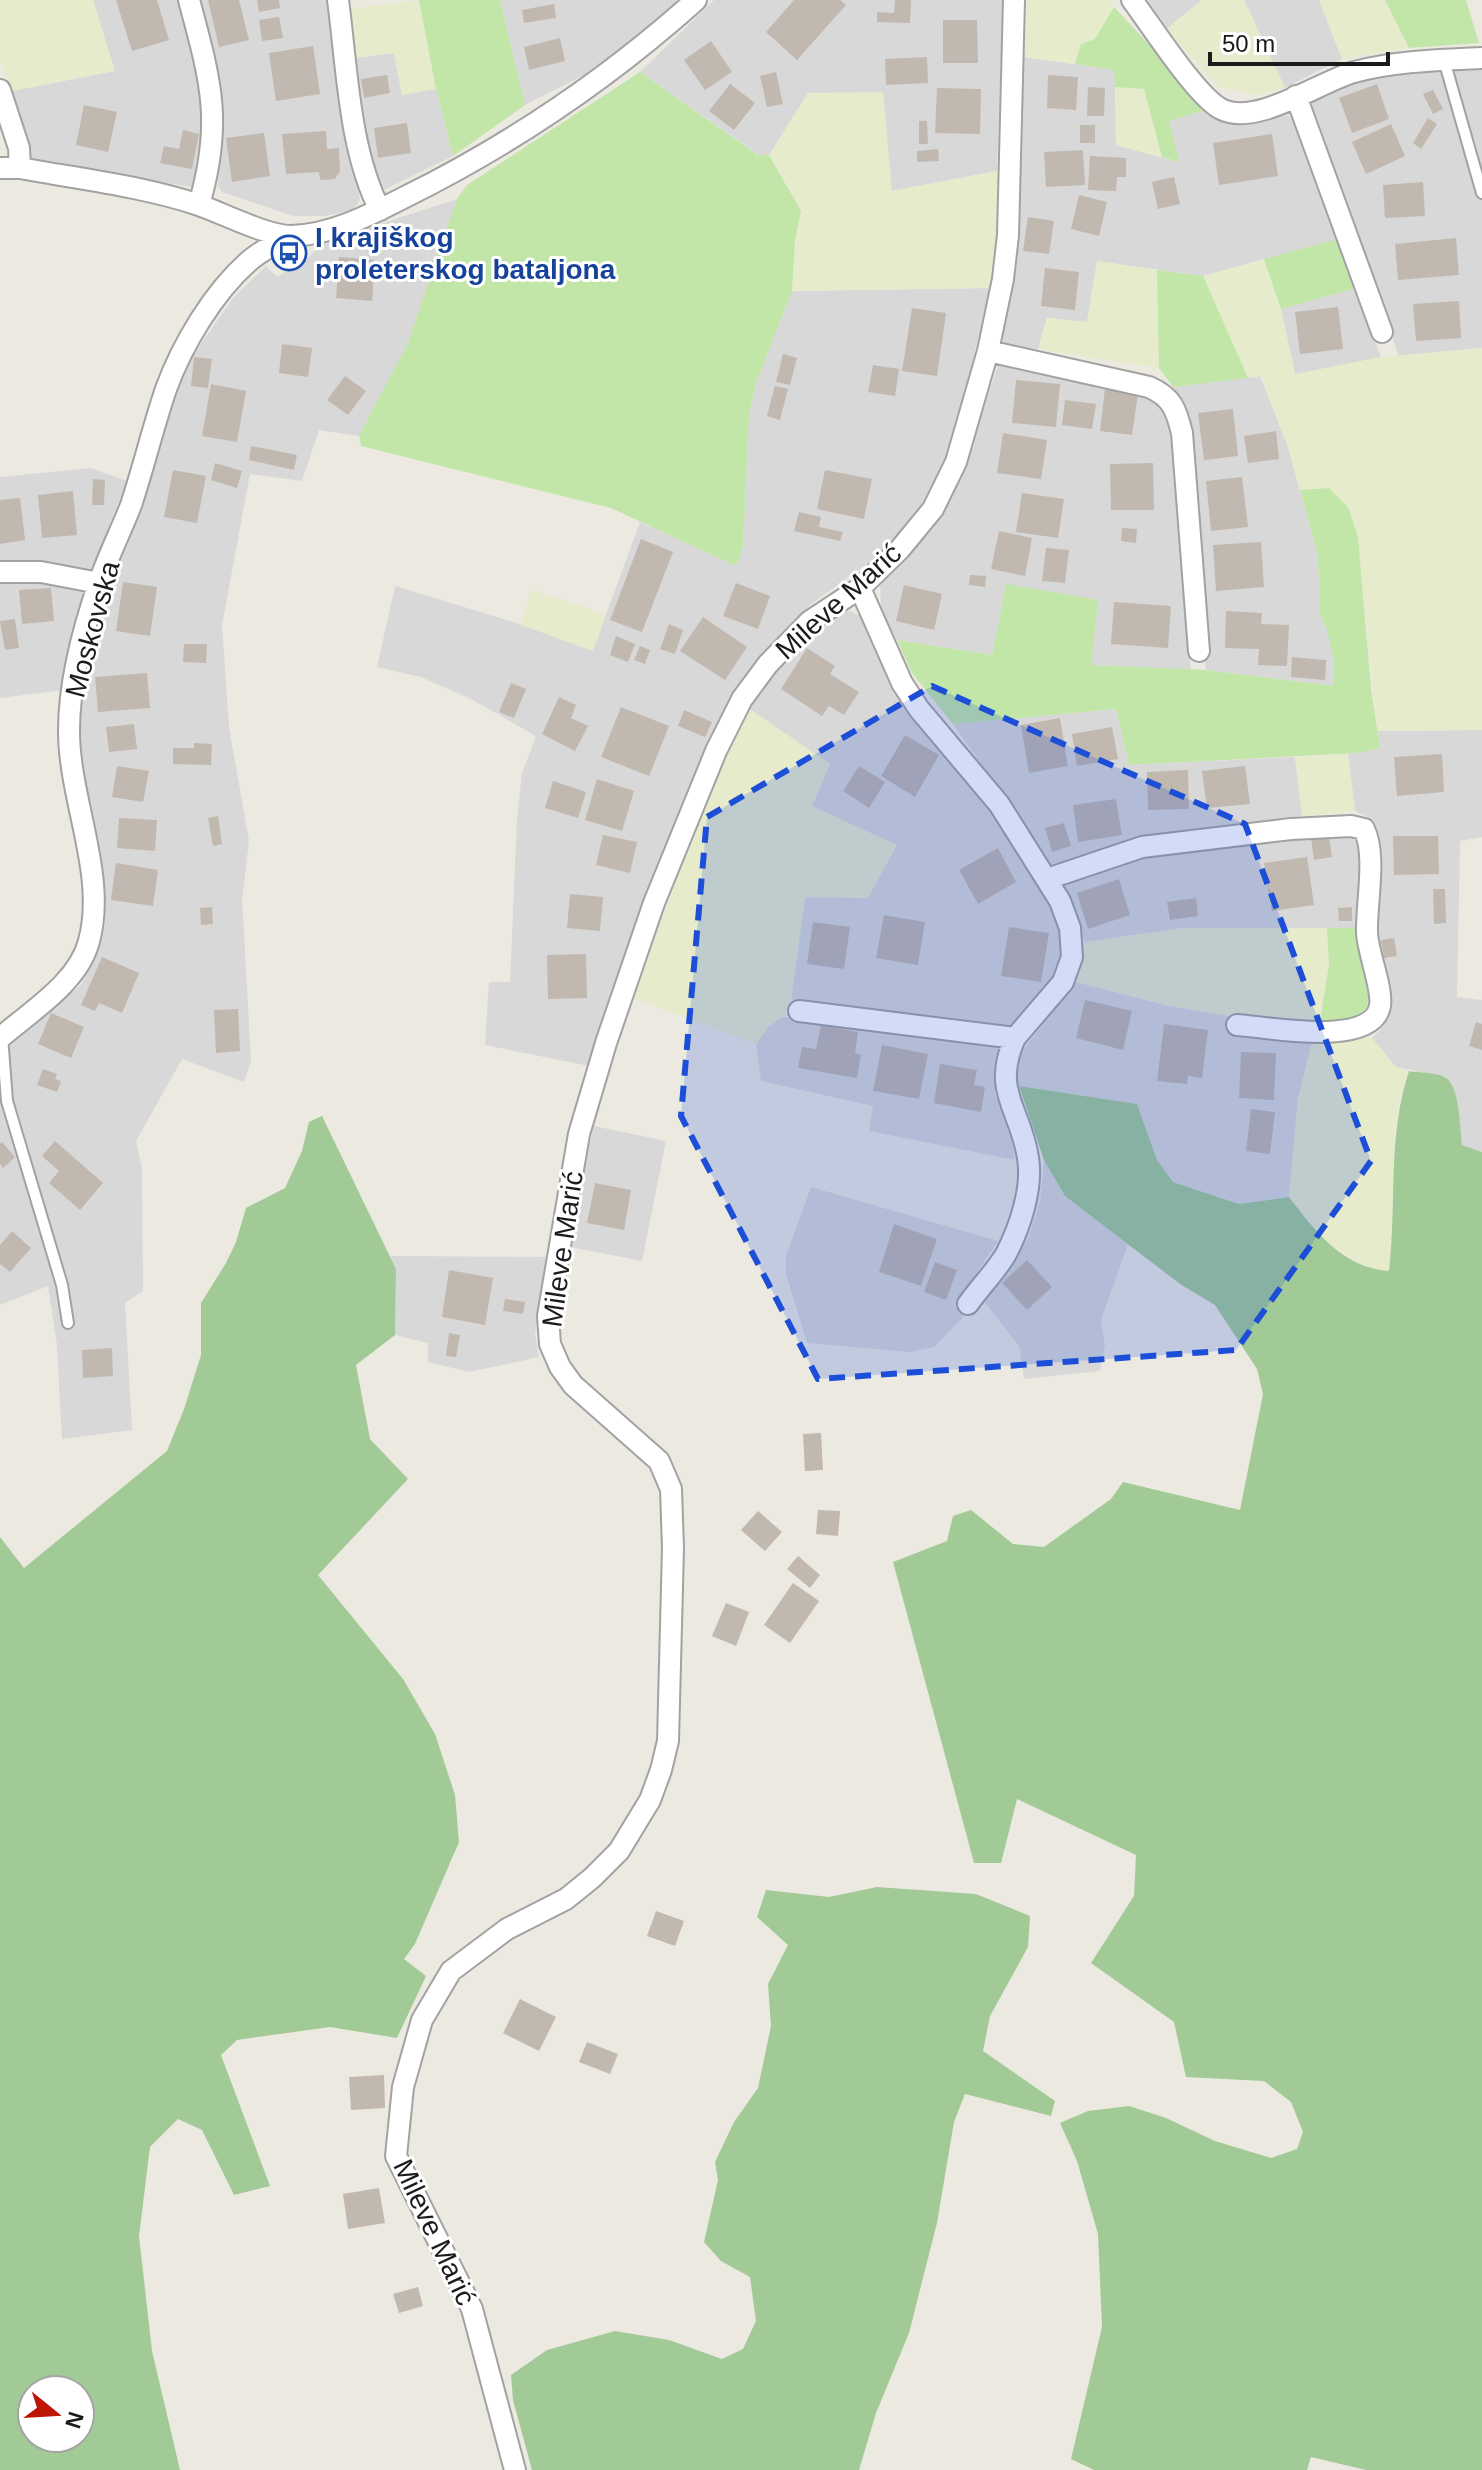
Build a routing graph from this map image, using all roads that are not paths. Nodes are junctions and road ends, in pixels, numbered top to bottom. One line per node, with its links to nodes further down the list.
1 (189, 0): 12 (street)
2 (338, 0): 13 (street)
3 (696, 0): 13 (street)
4 (1014, 0): 18 (street, Mileve Marić)
5 (1132, 0): 9 (street)
6 (1482, 58): 7 (street)
7 (1444, 60): 9 (street); 11 (lane)
8 (0, 90): 10 (street)
9 (1296, 96): 17 (street)
10 (10, 168): 12 (street)
11 (1482, 193)
12 (199, 205): 14 (street)
13 (380, 210): 15 (street)
14 (234, 220): 15 (street); 16 (street)
15 (289, 236): 16 (street, Moskovska)
16 (247, 263): 20 (street, Moskovska)
17 (1382, 332)
18 (988, 351): 21 (street, Mileve Marić); 22 (street)
19 (0, 572): 20 (street)
20 (99, 583): 26 (street, Moskovska)
21 (860, 588): 23 (street); 30 (street, Mileve Marić)
22 (1199, 651)
23 (1047, 879): 25 (street); 27 (street)
24 (799, 1011): 27 (street)
25 (1237, 1025)
26 (1, 1037): 29 (lane)
27 (1015, 1038): 28 (street)
28 (968, 1304)
29 (68, 1323)
30 (515, 2470)

